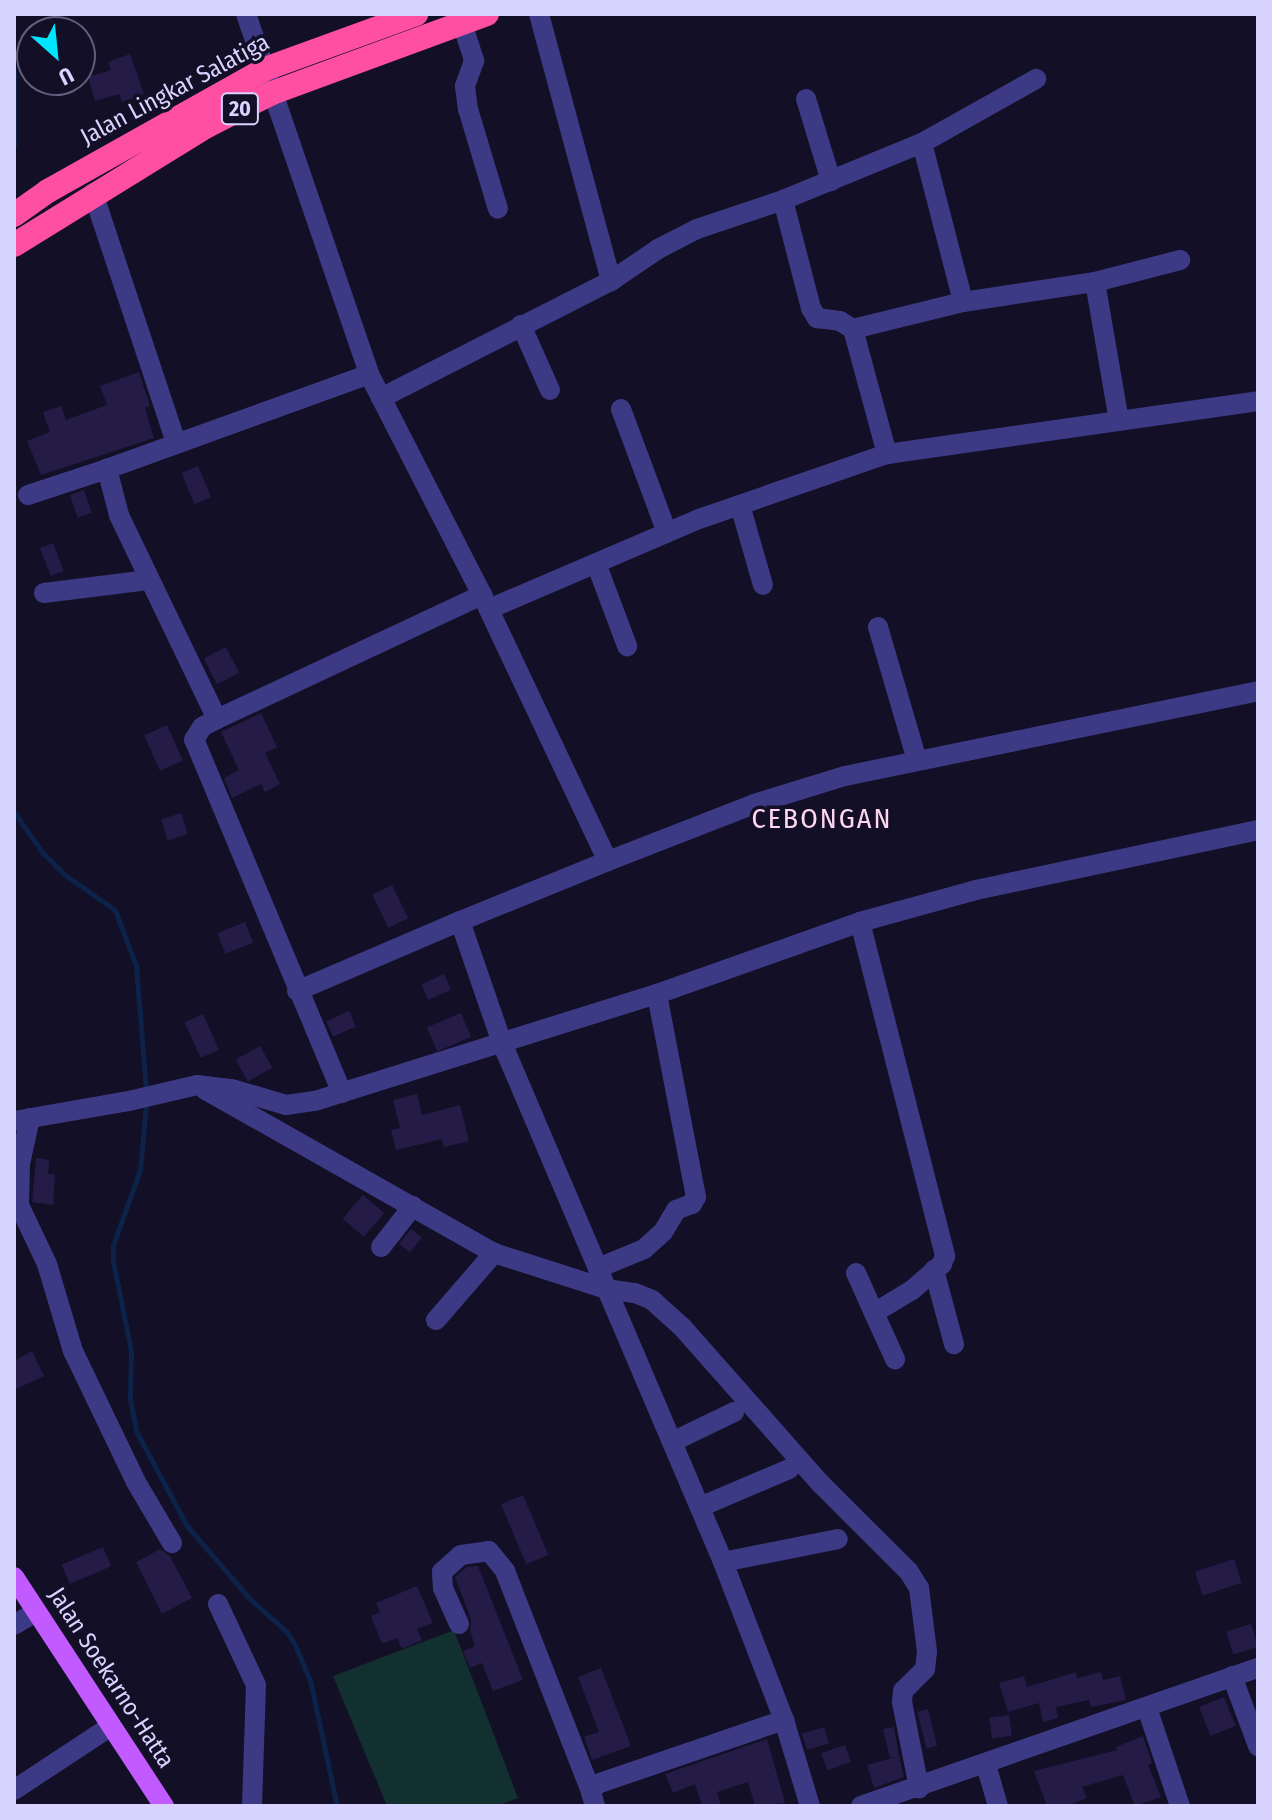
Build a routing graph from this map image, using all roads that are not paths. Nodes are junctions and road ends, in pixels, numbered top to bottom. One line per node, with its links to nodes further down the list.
1 (246, 14): 6 (street)
2 (416, 14): 6 (highway, Jalan Lingkar Salatiga / 20)
3 (487, 14): 5 (highway, Jalan Lingkar Salatiga / 20)
4 (539, 14): 18 (street)
5 (462, 23): 8 (highway, Jalan Lingkar Salatiga / 20); 14 (street)
6 (265, 69): 8 (street); 15 (highway, Jalan Lingkar Salatiga / 20)
7 (1036, 79): 10 (street)
8 (272, 93): 12 (highway, Jalan Lingkar Salatiga / 20); 23 (street)
9 (806, 99): 11 (street)
10 (922, 143): 11 (street); 20 (street)
11 (831, 181): 13 (street)
12 (93, 193): 16 (highway, Jalan Lingkar Salatiga / 20); 29 (street)
13 (783, 200): 18 (street); 22 (street)
14 (498, 209)
15 (14, 215)
16 (14, 245)
17 (1180, 260): 19 (street)
18 (611, 281): 21 (street)
19 (1095, 282): 20 (street); 28 (street)
20 (963, 302): 22 (street)
21 (521, 325): 24 (street); 25 (street)
22 (853, 329): 30 (street)
23 (369, 374): 25 (street); 29 (street)
24 (550, 390)
25 (381, 398): 39 (street)
26 (1258, 401): 28 (street)
27 (621, 409): 34 (street)
28 (1119, 421): 30 (street)
29 (176, 443): 31 (street)
30 (887, 454): 33 (street)
31 (107, 469): 32 (street); 36 (street)
32 (28, 495)
33 (740, 505): 34 (street); 37 (street)
34 (667, 533): 35 (street)
35 (596, 563): 39 (street); 41 (street)
36 (148, 580): 38 (street); 43 (street)
37 (763, 585)
38 (44, 593)
39 (485, 602): 43 (street); 46 (street)
40 (878, 627): 44 (street)
41 (627, 646)
42 (1258, 691): 44 (street)
43 (217, 719): 49 (street)
44 (917, 760): 46 (street)
45 (1258, 830): 48 (street)
46 (608, 861): 47 (street)
47 (460, 921): 49 (street); 51 (street)
48 (860, 922): 50 (street); 59 (street)
49 (297, 991): 53 (street)
50 (657, 994): 51 (street); 58 (street)
51 (502, 1043): 53 (street); 58 (street)
52 (197, 1085): 53 (street); 54 (street); 55 (street)
53 (342, 1093)
54 (22, 1120): 71 (street)
55 (413, 1206): 56 (street); 57 (street)
56 (381, 1247)
57 (494, 1253): 61 (street); 63 (street)
58 (598, 1268): 61 (street)
59 (934, 1270): 62 (street); 64 (street)
60 (856, 1273): 62 (street)
61 (606, 1289): 67 (street); 85 (street)
62 (874, 1313): 65 (street)
63 (436, 1320)
64 (954, 1344)
65 (895, 1359)
66 (734, 1412): 67 (street)
67 (672, 1442): 69 (street)
68 (789, 1469): 69 (street)
69 (700, 1507): 72 (street)
70 (838, 1539): 72 (street)
71 (172, 1543)
72 (723, 1562): 81 (street)
73 (14, 1577): 75 (main road, Jalan Soekarno-Hatta)
74 (218, 1604): 89 (street)
75 (36, 1612): 77 (street); 82 (main road, Jalan Soekarno-Hatta)
76 (459, 1624): 87 (street)
77 (14, 1625)
78 (1258, 1668): 79 (street)
79 (1232, 1676): 80 (street); 83 (street)
80 (1147, 1708): 84 (street); 93 (street)
81 (784, 1720): 87 (street); 90 (street)
82 (111, 1726): 86 (street); 88 (main road, Jalan Soekarno-Hatta)
83 (1258, 1746)
84 (986, 1765): 85 (street); 92 (street)
85 (919, 1788): 91 (street)
86 (14, 1790)
87 (593, 1799)
88 (164, 1806)
89 (252, 1806)
90 (810, 1806)
91 (861, 1806)
92 (998, 1806)
93 (1180, 1806)

